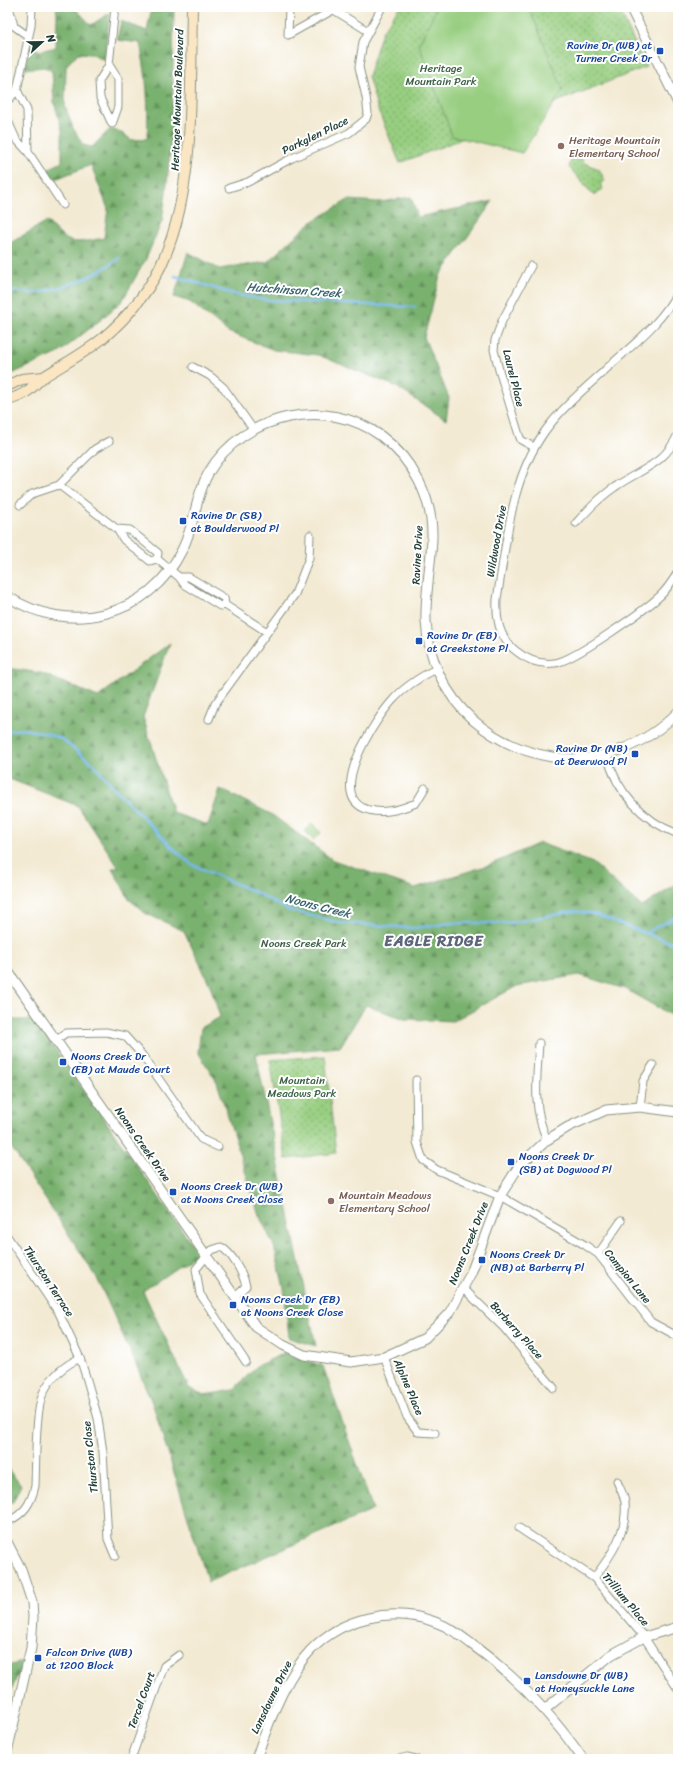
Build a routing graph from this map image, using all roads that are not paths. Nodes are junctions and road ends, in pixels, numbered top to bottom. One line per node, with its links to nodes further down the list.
1 (9, 7): 10 (street)
2 (32, 7): 10 (street)
3 (115, 7): 11 (street)
4 (192, 7): 22 (main road, Heritage Mountain Boulevard)
5 (289, 7): 8 (street)
6 (382, 7): 9 (street, Parkglen Place)
7 (630, 7): 14 (street)
8 (331, 8): 9 (street)
9 (368, 31): 17 (street, Parkglen Place)
10 (28, 36): 12 (street)
11 (109, 65): 11 (street)
12 (16, 90): 13 (street); 16 (street)
13 (7, 102)
14 (678, 103)
15 (7, 119): 16 (street)
16 (28, 152): 18 (street)
17 (228, 188)
18 (62, 205)
19 (531, 266): 28 (street, Laurel Place)
20 (678, 291): 28 (street, Wildwood Drive)
21 (193, 367): 25 (street)
22 (44, 377): 23 (main road, Heritage Mountain Boulevard); 24 (main road, Heritage Mountain Boulevard)
23 (7, 386)
24 (7, 401)
25 (253, 429): 35 (street, Ravine Drive); 39 (street, Ravine Drive)
26 (678, 434): 31 (street)
27 (109, 442): 29 (street)
28 (534, 448): 36 (street, Wildwood Drive)
29 (59, 485): 30 (street); 32 (street)
30 (20, 505)
31 (576, 523)
32 (117, 529): 34 (street); 34 (street)
33 (310, 535): 38 (street)
34 (157, 559): 35 (street)
35 (170, 571): 37 (street, Ravine Drive); 38 (street)
36 (678, 572)
37 (7, 596)
38 (267, 632): 41 (street)
39 (436, 669): 42 (street, Ravine Drive); 43 (street)
40 (678, 712): 42 (street, Ravine Drive)
41 (209, 719)
42 (607, 754): 44 (street)
43 (425, 788)
44 (678, 834)
45 (7, 970): 46 (street, Noons Creek Drive)
46 (56, 1040): 53 (street); 58 (street, Noons Creek Drive)
47 (539, 1043): 52 (street)
48 (653, 1065): 50 (street)
49 (416, 1080): 54 (street, Campion Lane)
50 (640, 1107): 51 (street, Noons Creek Drive); 52 (street, Noons Creek Drive)
51 (678, 1112)
52 (547, 1140): 54 (street, Noons Creek Drive)
53 (218, 1147)
54 (500, 1196): 57 (street, Campion Lane); 59 (street, Noons Creek Drive)
55 (621, 1221): 57 (street)
56 (7, 1236): 63 (street, Thurston Terrace)
57 (598, 1254): 61 (street, Campion Lane)
58 (207, 1257): 60 (street, Noons Creek Drive); 60 (street); 64 (street)
59 (463, 1288): 62 (street, Noons Creek Drive); 65 (street, Barberry Place)
60 (234, 1297): 62 (street, Noons Creek Drive)
61 (675, 1335)
62 (384, 1357): 66 (street, Alpine Place)
63 (80, 1358): 68 (street); 71 (street, Thurston Close)
64 (246, 1362)
65 (554, 1388)
66 (435, 1433)
67 (617, 1482): 72 (street)
68 (7, 1522)
69 (519, 1528): 72 (street, Trillium Place)
70 (7, 1542): 78 (street)
71 (115, 1556)
72 (594, 1578): 74 (street, Trillium Place)
73 (678, 1627): 74 (street)
74 (644, 1638): 76 (street, Trillium Place); 77 (street)
75 (179, 1655): 79 (street, Tercel Court)
76 (678, 1689)
77 (544, 1710): 80 (street, Lansdowne Drive); 83 (street, Lansdowne Drive)
78 (7, 1752)
79 (131, 1759)
80 (256, 1759)
81 (399, 1759): 82 (street)
82 (416, 1759)
83 (583, 1759)

